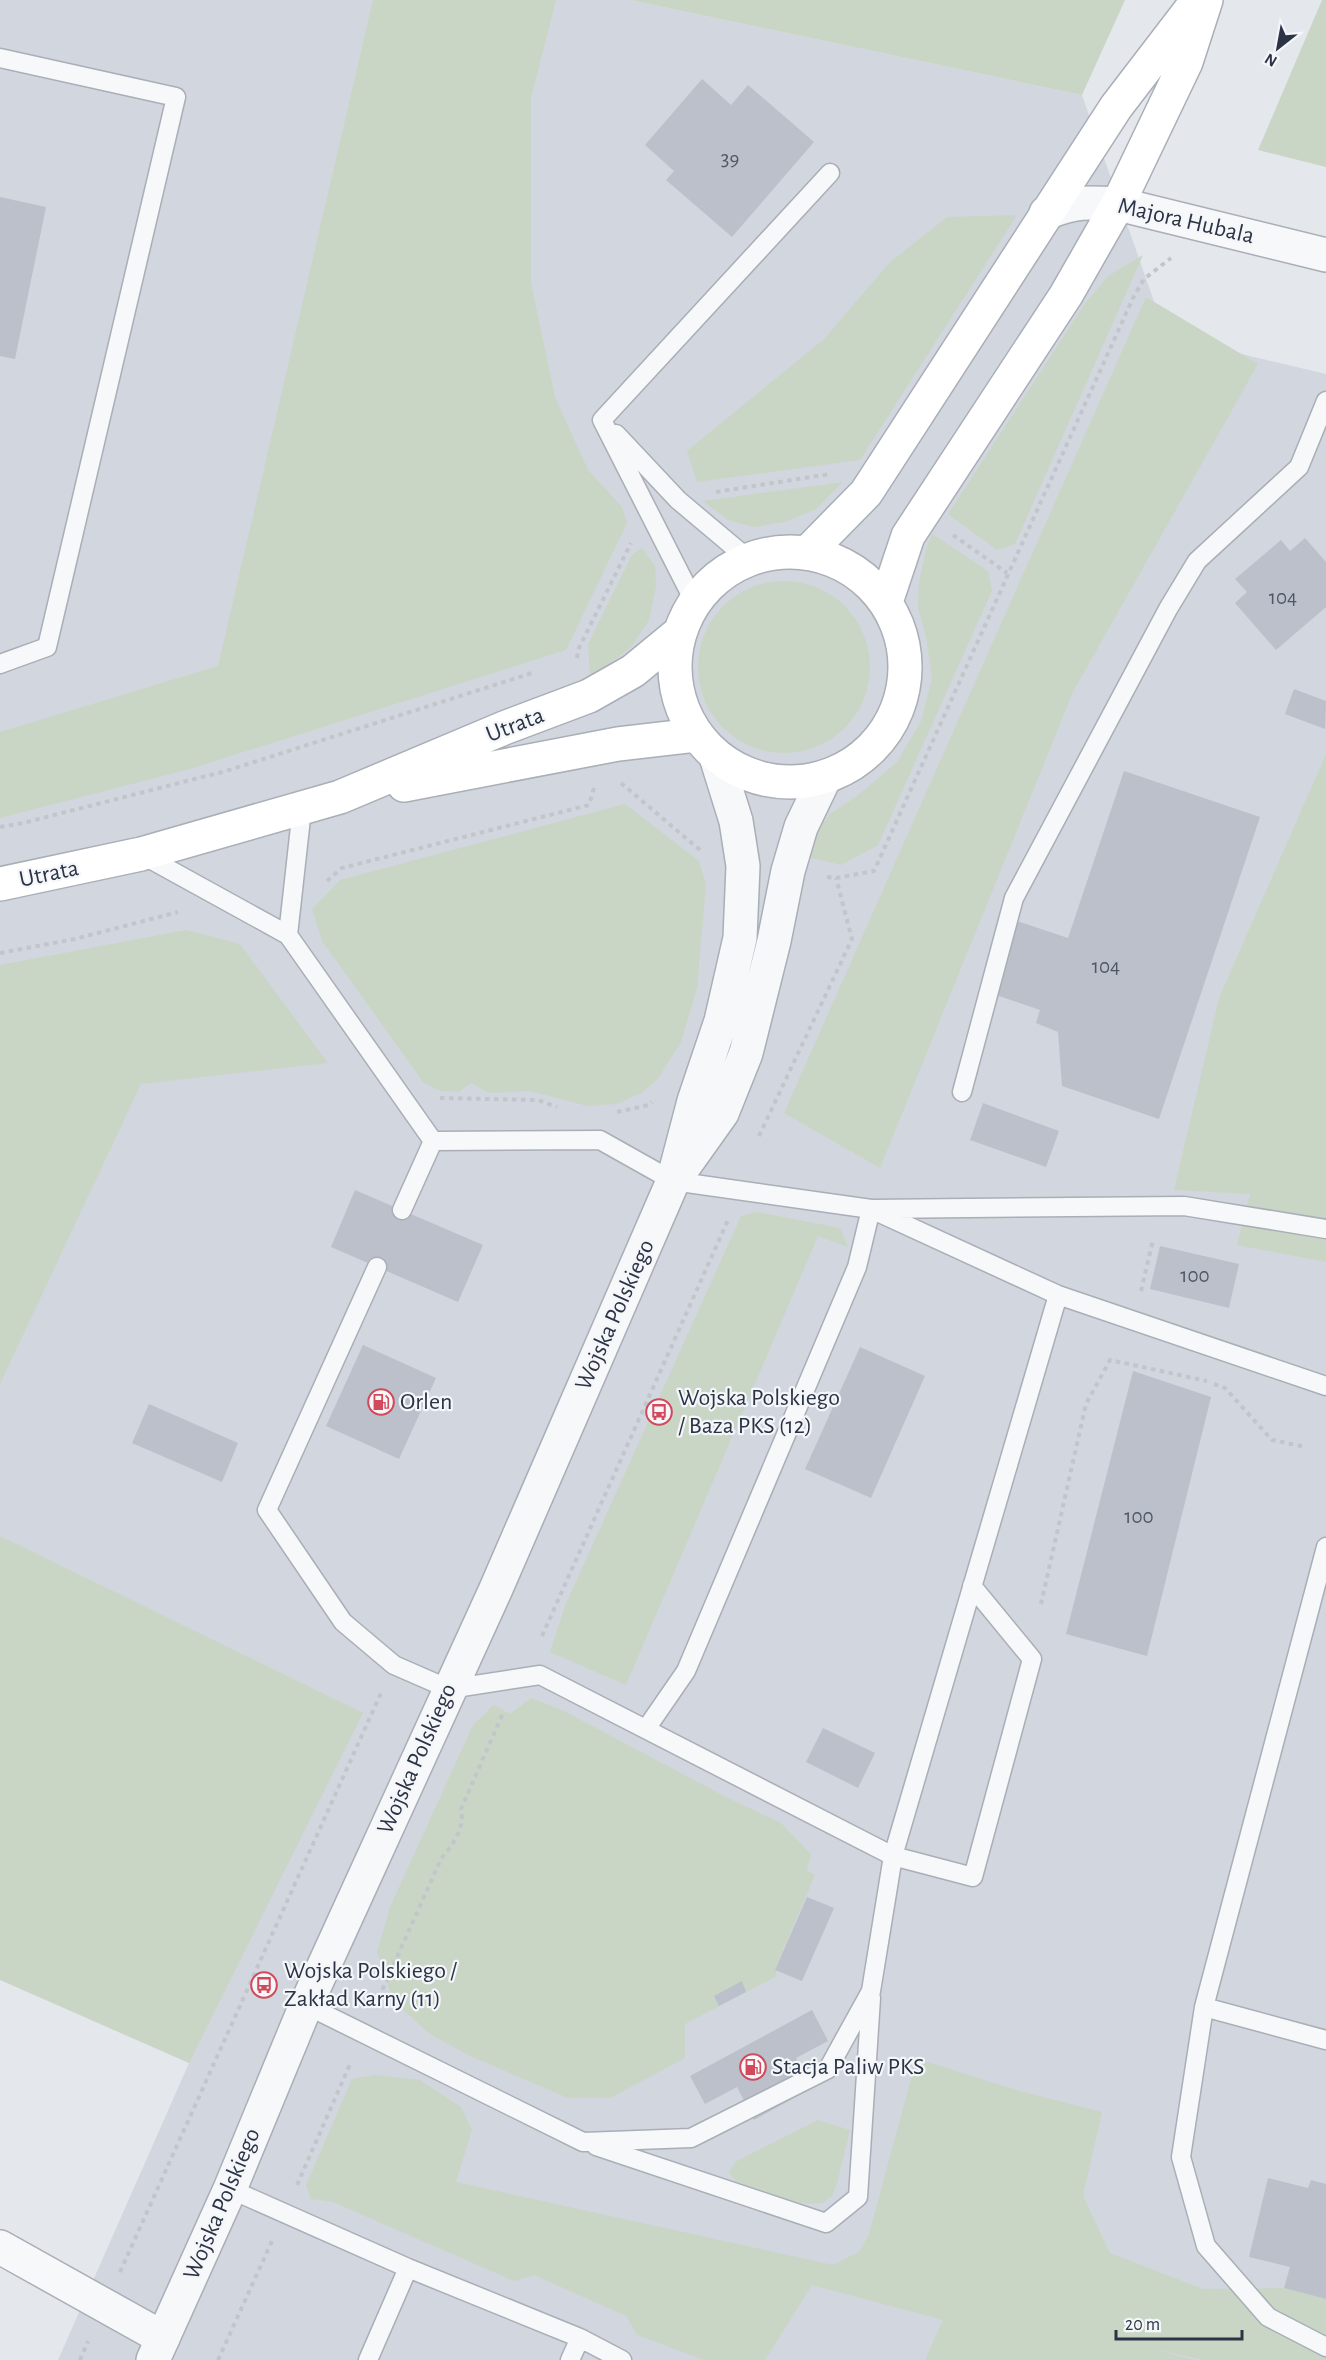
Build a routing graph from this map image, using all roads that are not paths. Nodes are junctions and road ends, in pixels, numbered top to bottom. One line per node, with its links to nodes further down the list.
1 (1198, 0): 6 (main road)
2 (1206, 0): 5 (main road)
3 (0, 58): 15 (lane)
4 (830, 173): 9 (lane)
5 (1118, 204): 6 (street, Majora Hubala); 7 (street, Majora Hubala); 13 (main road)
6 (1046, 213): 10 (main road)
7 (1326, 255)
8 (1326, 401): 23 (lane)
9 (602, 420): 11 (lane); 12 (lane)
10 (808, 552): 11 (main road); 13 (main road)
11 (747, 558): 12 (main road)
12 (694, 601): 14 (main road)
13 (886, 602): 17 (main road)
14 (678, 634): 16 (main road); 18 (main road, Utrata)
15 (0, 664)
16 (706, 746): 17 (main road); 18 (main road, Utrata); 25 (street, Wojska Polskiego)
17 (825, 777): 25 (street, Wojska Polskiego)
18 (340, 797): 19 (main road, Utrata)
19 (302, 809): 20 (main road, Utrata); 22 (lane)
20 (141, 854): 21 (main road, Utrata); 22 (lane)
21 (0, 884)
22 (288, 935): 24 (lane)
23 (962, 1092)
24 (433, 1141): 25 (lane); 27 (lane)
25 (674, 1181): 26 (lane); 34 (street, Wojska Polskiego)
26 (871, 1209): 28 (lane); 30 (lane); 35 (lane)
27 (402, 1210)
28 (1326, 1229)
29 (376, 1267): 34 (lane)
30 (1058, 1295): 31 (lane); 33 (lane)
31 (1326, 1386)
32 (1326, 1547): 39 (lane)
33 (972, 1586): 36 (lane); 36 (lane)
34 (449, 1689): 35 (lane); 38 (street, Wojska Polskiego)
35 (646, 1729): 36 (lane)
36 (892, 1856): 37 (lane)
37 (871, 1991): 41 (lane); 41 (lane)
38 (306, 2004): 41 (lane); 42 (street, Wojska Polskiego)
39 (1204, 2007): 40 (lane); 46 (lane)
40 (1326, 2040)
41 (583, 2142)
42 (230, 2189): 44 (lane); 47 (street, Wojska Polskiego)
43 (0, 2247): 47 (street, Wojska Polskiego)
44 (408, 2268): 45 (lane); 48 (lane)
45 (579, 2338): 49 (lane); 50 (lane)
46 (1326, 2347)
47 (158, 2349)
48 (368, 2360)
49 (570, 2360)
50 (622, 2360)

